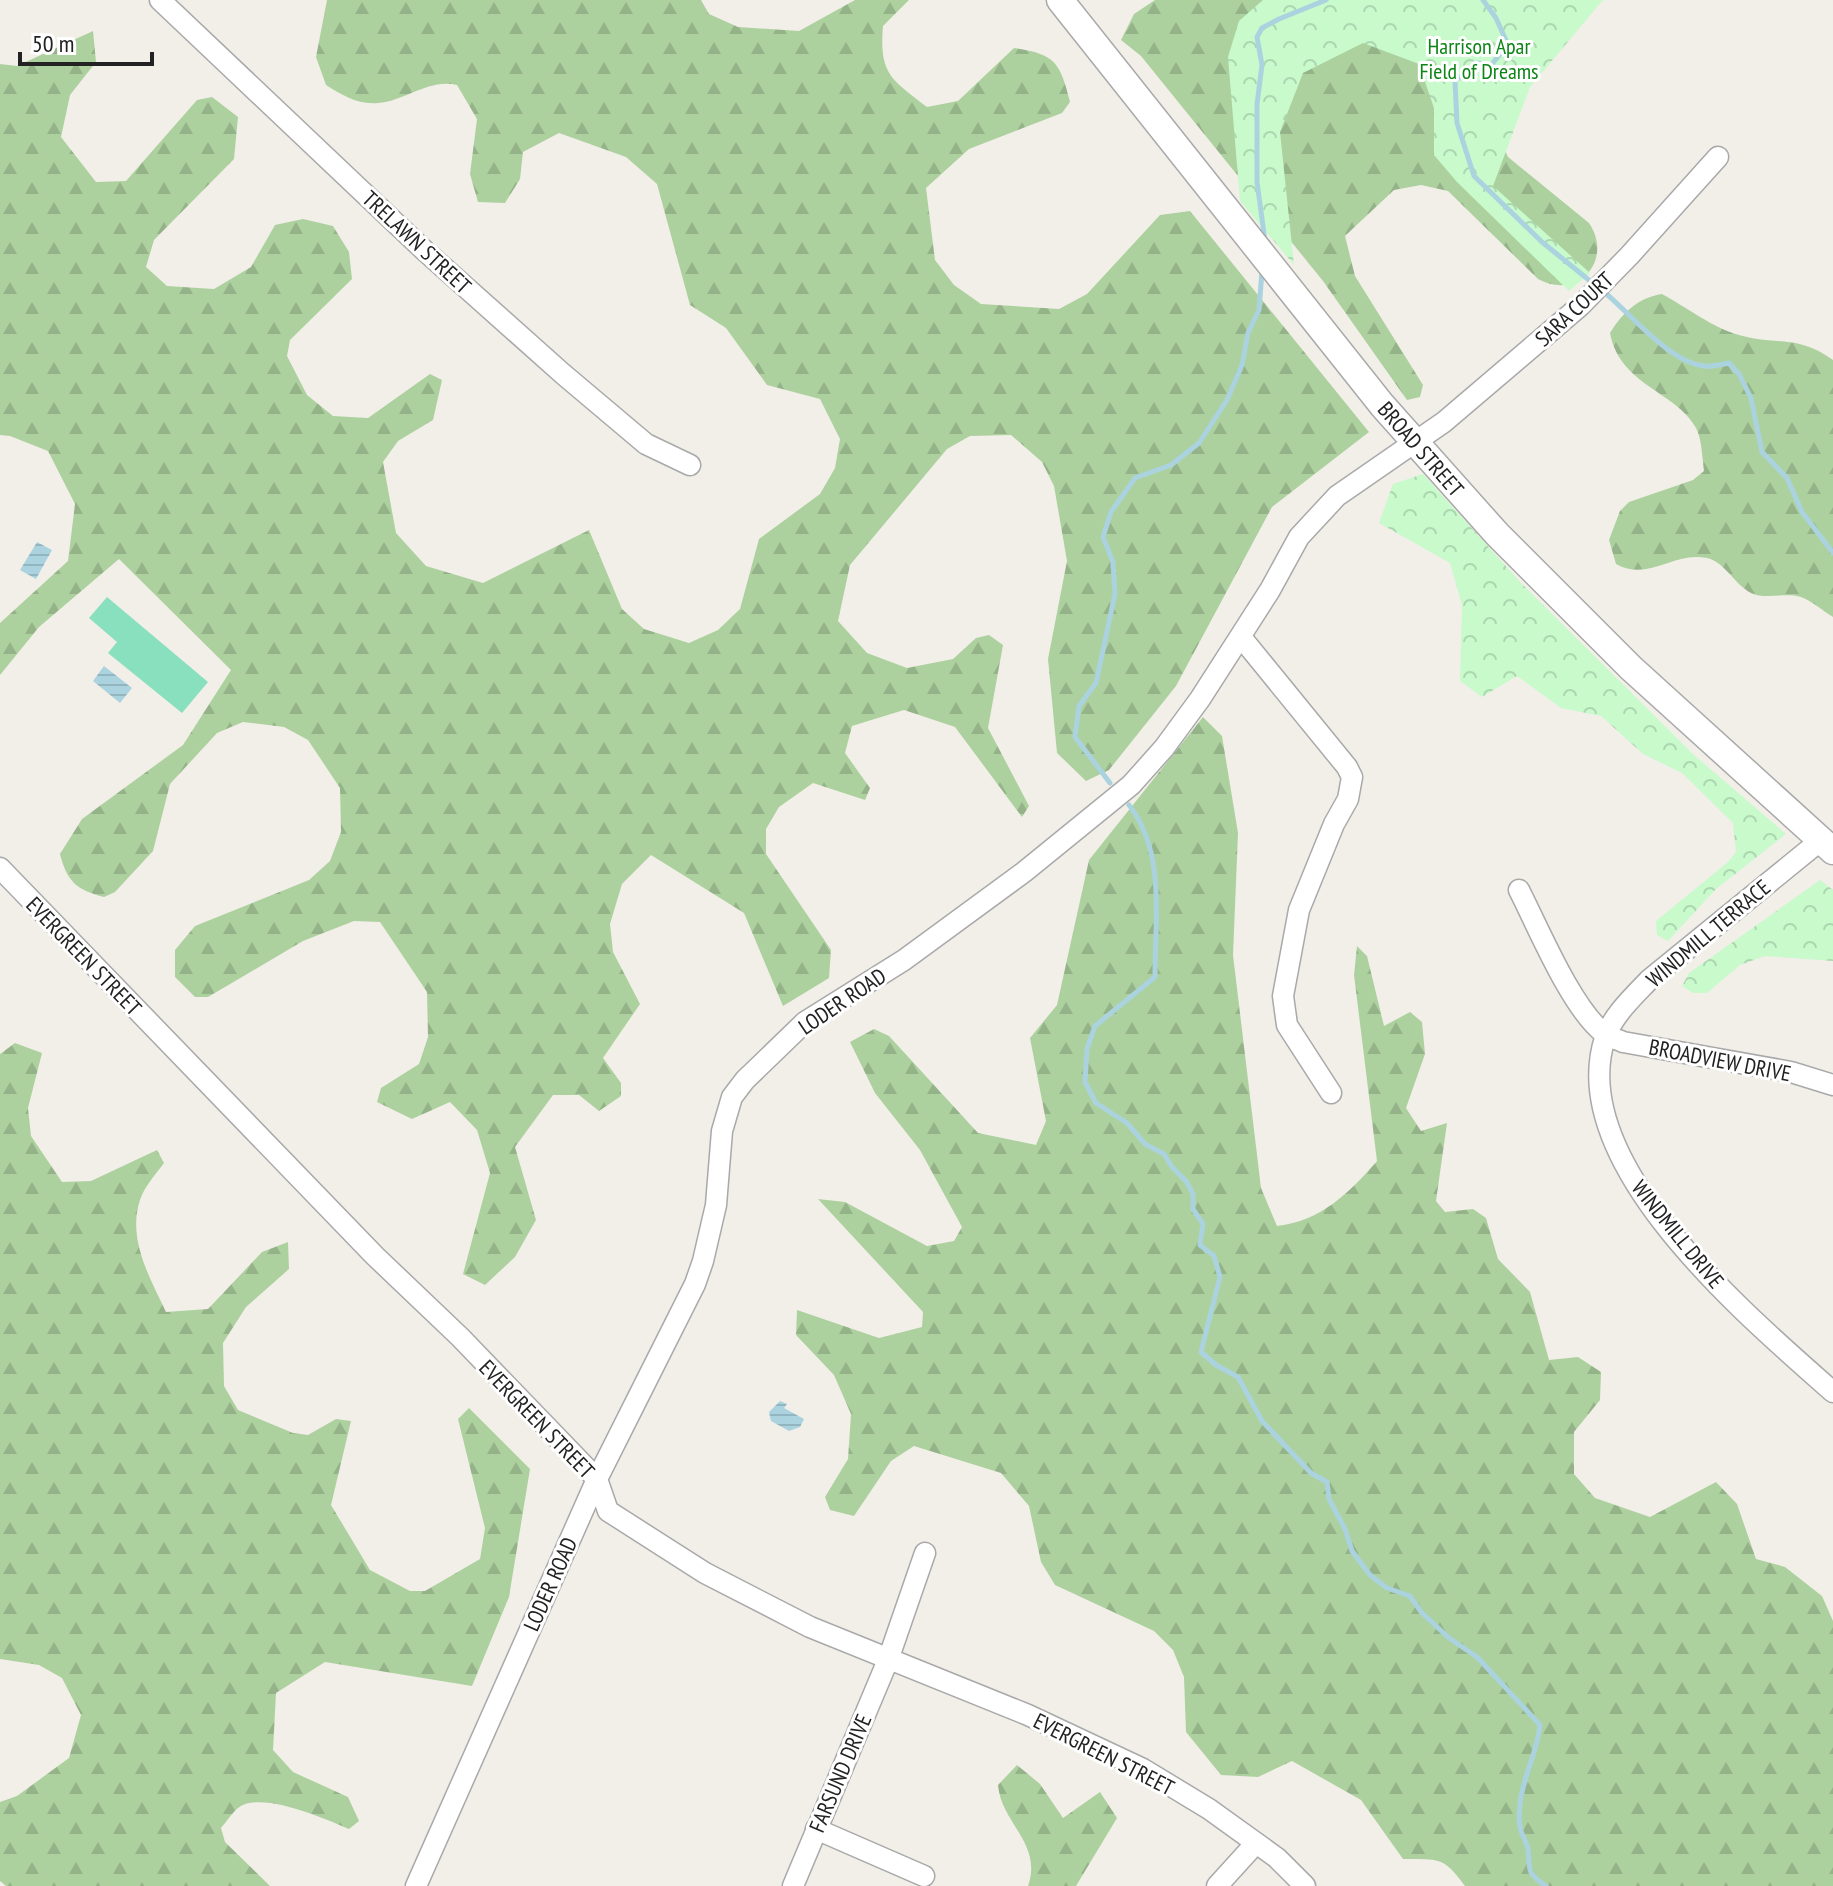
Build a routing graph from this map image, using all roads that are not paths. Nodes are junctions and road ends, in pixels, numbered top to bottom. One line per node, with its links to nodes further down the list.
1 (160, 0): 5 (street, TRELAWN STREET)
2 (1060, 0): 4 (street, BROAD STREET)
3 (1718, 157): 4 (street, SARA COURT)
4 (1413, 442): 6 (street, LODER ROAD); 7 (street, BROAD STREET)
5 (690, 465)
6 (1241, 637): 12 (street); 14 (street, LODER ROAD)
7 (1827, 846): 10 (street, WINDMILL TERRACE)
8 (0, 868): 14 (street, EVERGREEN STREET)
9 (1519, 890): 10 (street)
10 (1606, 1035): 11 (street, BROADVIEW DRIVE); 13 (street, WINDMILL DRIVE)
11 (1833, 1085)
12 (1331, 1093)
13 (1833, 1392)
14 (597, 1479): 16 (street, EVERGREEN STREET); 20 (street, LODER ROAD)
15 (925, 1553): 16 (street, FARSUND DRIVE)
16 (888, 1660): 17 (street, FARSUND DRIVE); 18 (street, EVERGREEN STREET)
17 (816, 1829): 19 (street); 21 (street, FARSUND DRIVE)
18 (1256, 1843): 22 (street); 23 (street, EVERGREEN STREET)
19 (924, 1876)
20 (416, 1886)
21 (793, 1886)
22 (1217, 1886)
23 (1305, 1886)

